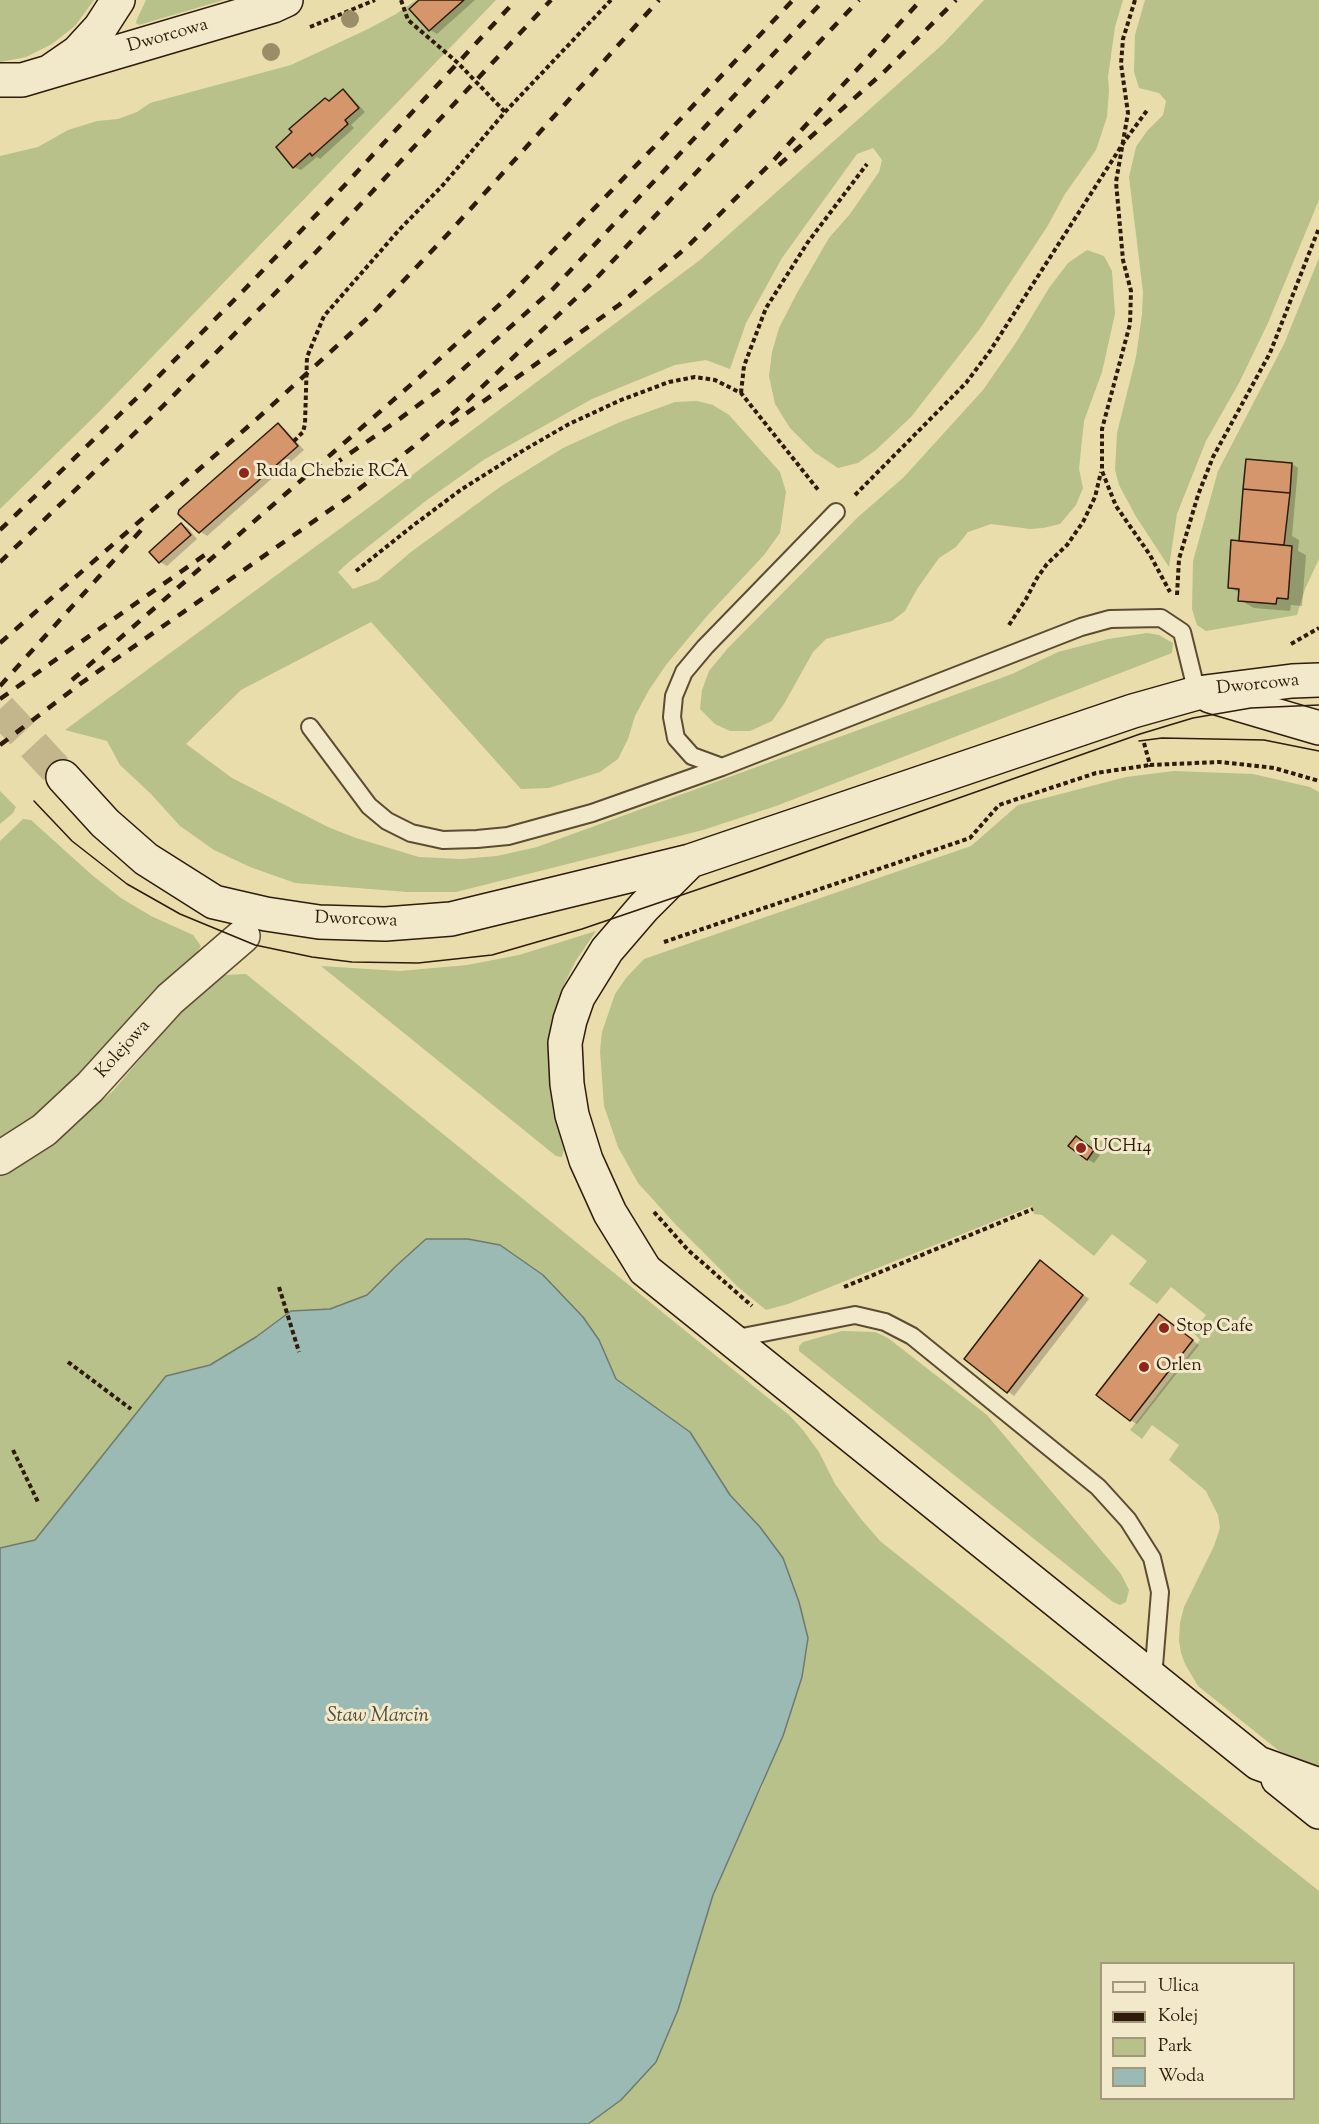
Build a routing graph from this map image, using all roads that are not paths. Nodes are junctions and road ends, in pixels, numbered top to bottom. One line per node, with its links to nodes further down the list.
1 (118, 0): 3 (main road)
2 (286, 0): 3 (main road, Dworcowa)
3 (18, 81)
4 (836, 512): 9 (lane)
5 (1319, 680): 6 (main road, Dworcowa)
6 (1197, 693): 8 (main road); 9 (lane); 11 (main road, Dworcowa)
7 (310, 727): 9 (lane)
8 (1319, 728)
9 (722, 767)
10 (63, 777): 11 (main road, Dworcowa)
11 (690, 861): 14 (main road)
12 (243, 936): 13 (main road, Kolejowa)
13 (0, 1158)
14 (732, 1339): 15 (main road); 15 (lane)
15 (1153, 1678): 16 (main road)
16 (1258, 1763): 17 (main road); 18 (main road)
17 (1319, 1785)
18 (1319, 1812)

